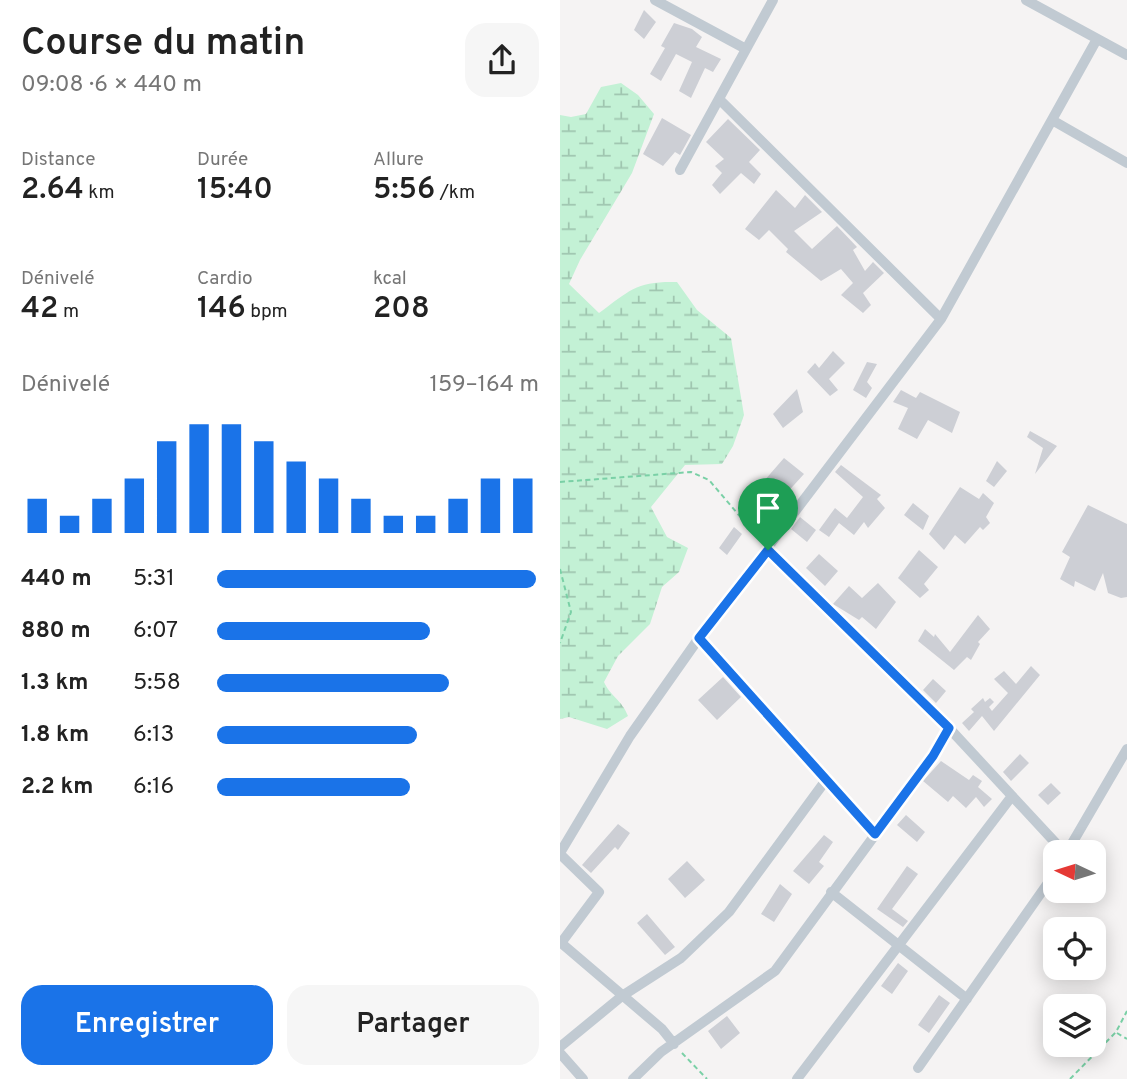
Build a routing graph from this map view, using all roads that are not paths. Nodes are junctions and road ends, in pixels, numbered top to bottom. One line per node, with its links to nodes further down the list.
1 (655, 0): 5 (street)
2 (773, 0): 5 (street)
3 (1026, 0): 4 (street)
4 (1097, 39): 6 (street); 8 (street)
5 (746, 49): 7 (street)
6 (1127, 55)
7 (719, 99): 10 (street); 11 (street)
8 (1052, 120): 9 (street); 11 (street)
9 (1127, 163)
10 (680, 170)
11 (941, 318): 12 (street)
12 (768, 550): 13 (street); 14 (street)
13 (699, 638): 16 (street); 21 (street)
14 (949, 728): 17 (street); 18 (street)
15 (1127, 749): 20 (street)
16 (826, 780): 18 (street); 26 (street)
17 (1012, 796): 19 (street); 25 (street)
18 (875, 834): 23 (street)
19 (1054, 840)
20 (1073, 840)
21 (560, 854): 24 (street)
22 (1043, 890): 27 (street)
23 (831, 892): 25 (street); 28 (street)
24 (561, 942): 26 (street)
25 (899, 945): 27 (street); 34 (street)
26 (622, 996): 28 (street); 29 (street)
27 (967, 999): 31 (street)
28 (674, 1044): 33 (street)
29 (560, 1047)
30 (560, 1053): 32 (street)
31 (918, 1068)
32 (583, 1079)
33 (632, 1079)
34 (797, 1079)

